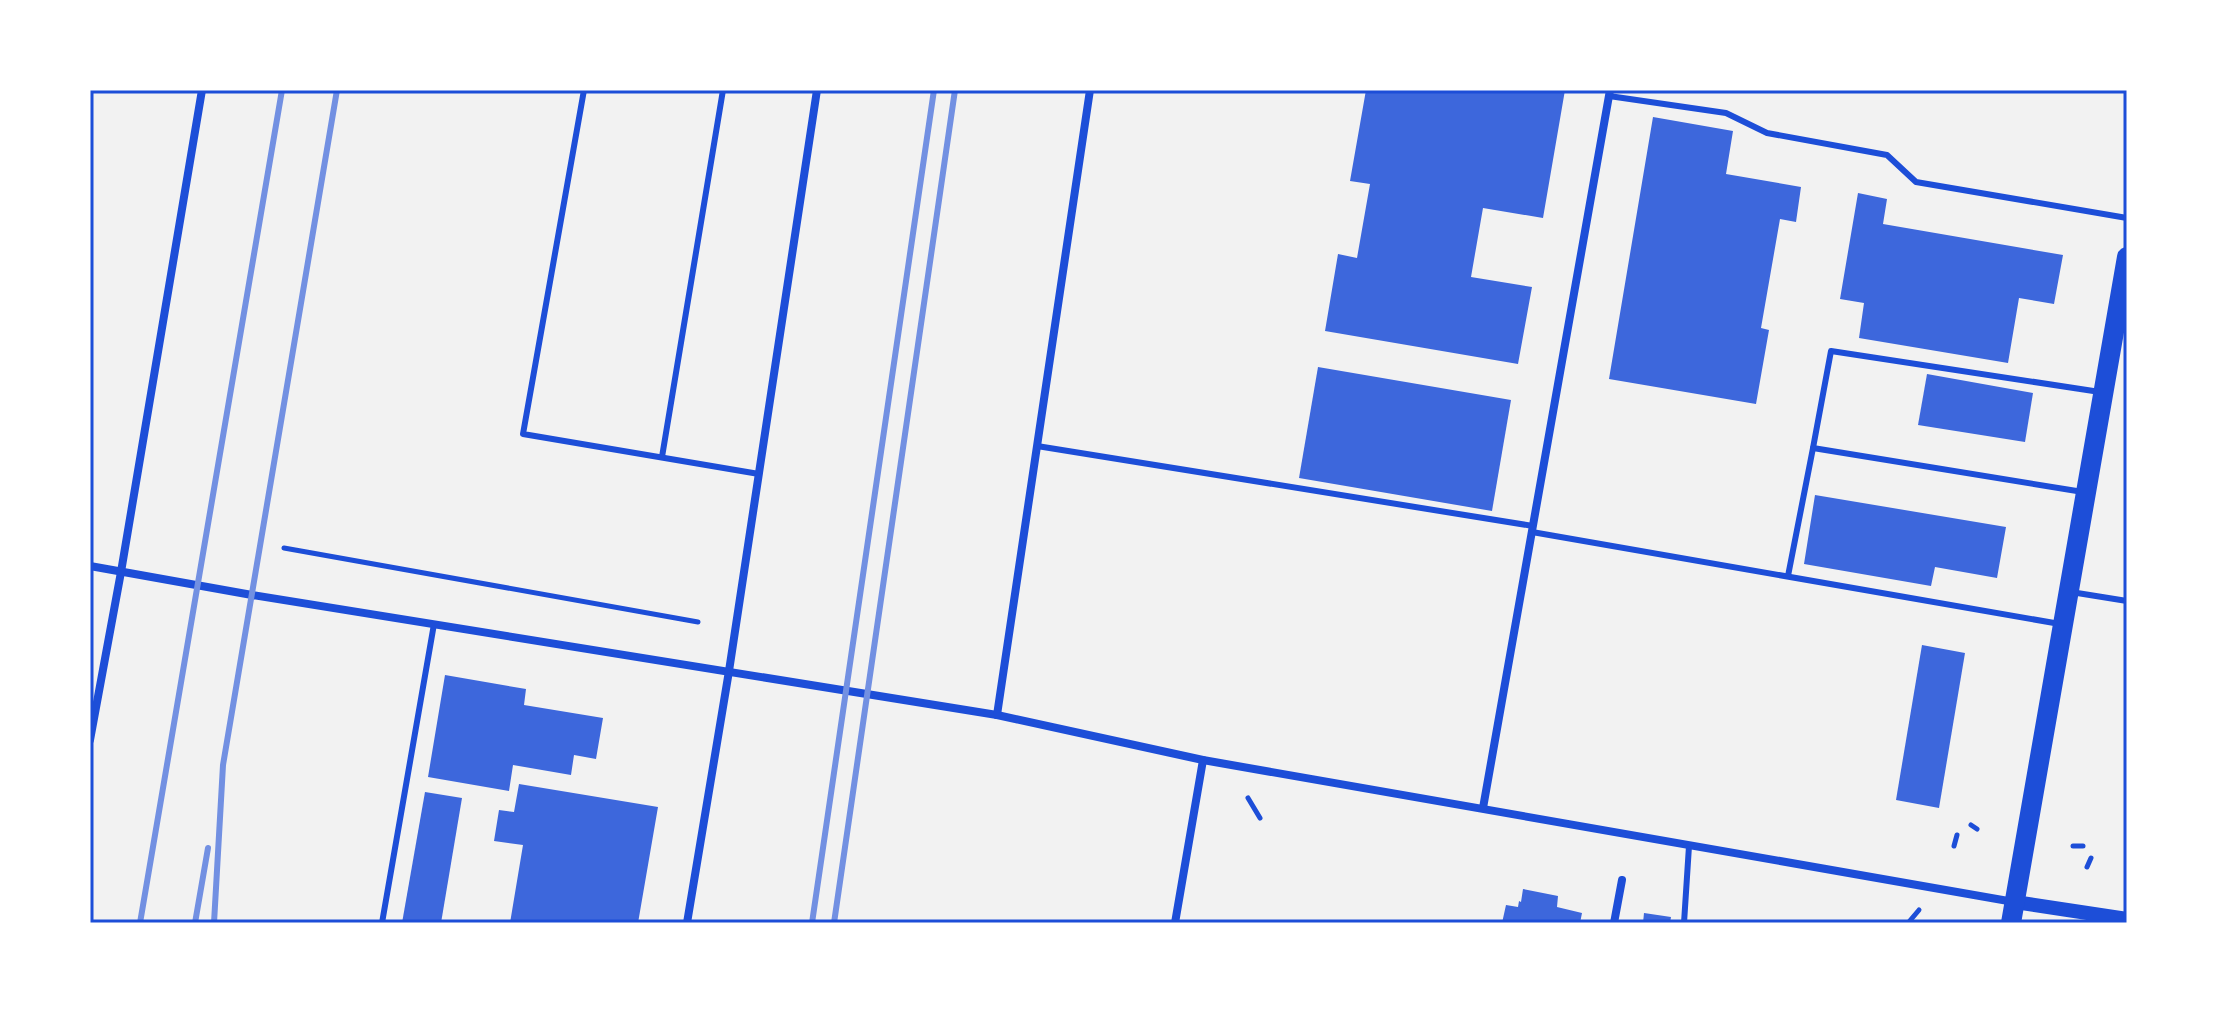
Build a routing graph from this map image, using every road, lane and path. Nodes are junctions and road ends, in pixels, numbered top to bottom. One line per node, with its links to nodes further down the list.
1 (202, 90): 19 (street)
2 (584, 90): 13 (lane)
3 (723, 90): 13 (lane)
4 (817, 90): 14 (street)
5 (1090, 90): 11 (street)
6 (1610, 93): 7 (lane); 16 (street)
7 (2127, 218)
8 (2127, 257): 9 (main road)
9 (2123, 302): 10 (main road)
10 (2103, 393): 12 (lane); 15 (main road)
11 (1037, 446): 16 (lane); 27 (street)
12 (1813, 448): 15 (lane); 20 (lane)
13 (662, 457): 14 (lane)
14 (759, 474): 26 (street)
15 (2086, 492): 21 (main road)
16 (1532, 529): 20 (lane); 31 (street)
17 (284, 548): 23 (path)
18 (90, 566): 19 (street)
19 (121, 572): 24 (street); 28 (street)
20 (1788, 576): 25 (lane)
21 (2068, 591): 22 (lane); 25 (main road)
22 (2127, 601)
23 (698, 622)
24 (434, 624): 26 (street); 44 (lane)
25 (2063, 625): 41 (main road)
26 (729, 671): 27 (street); 45 (street)
27 (997, 715): 29 (street)
28 (90, 740)
29 (1203, 760): 31 (street); 46 (street)
30 (1248, 798): 32 (path)
31 (1483, 808): 34 (street)
32 (1260, 818)
33 (1957, 835): 35 (path)
34 (1689, 846): 41 (street); 48 (lane)
35 (1954, 846)
36 (2073, 846): 37 (path)
37 (2083, 846)
38 (2091, 858): 39 (path)
39 (2087, 867)
40 (1622, 880): 47 (street)
41 (2015, 902): 43 (street); 50 (main road)
42 (1919, 910): 49 (path)
43 (2127, 919)
44 (382, 923)
45 (687, 923)
46 (1175, 923)
47 (1614, 923)
48 (1684, 923)
49 (1908, 923)
50 (2011, 923)

